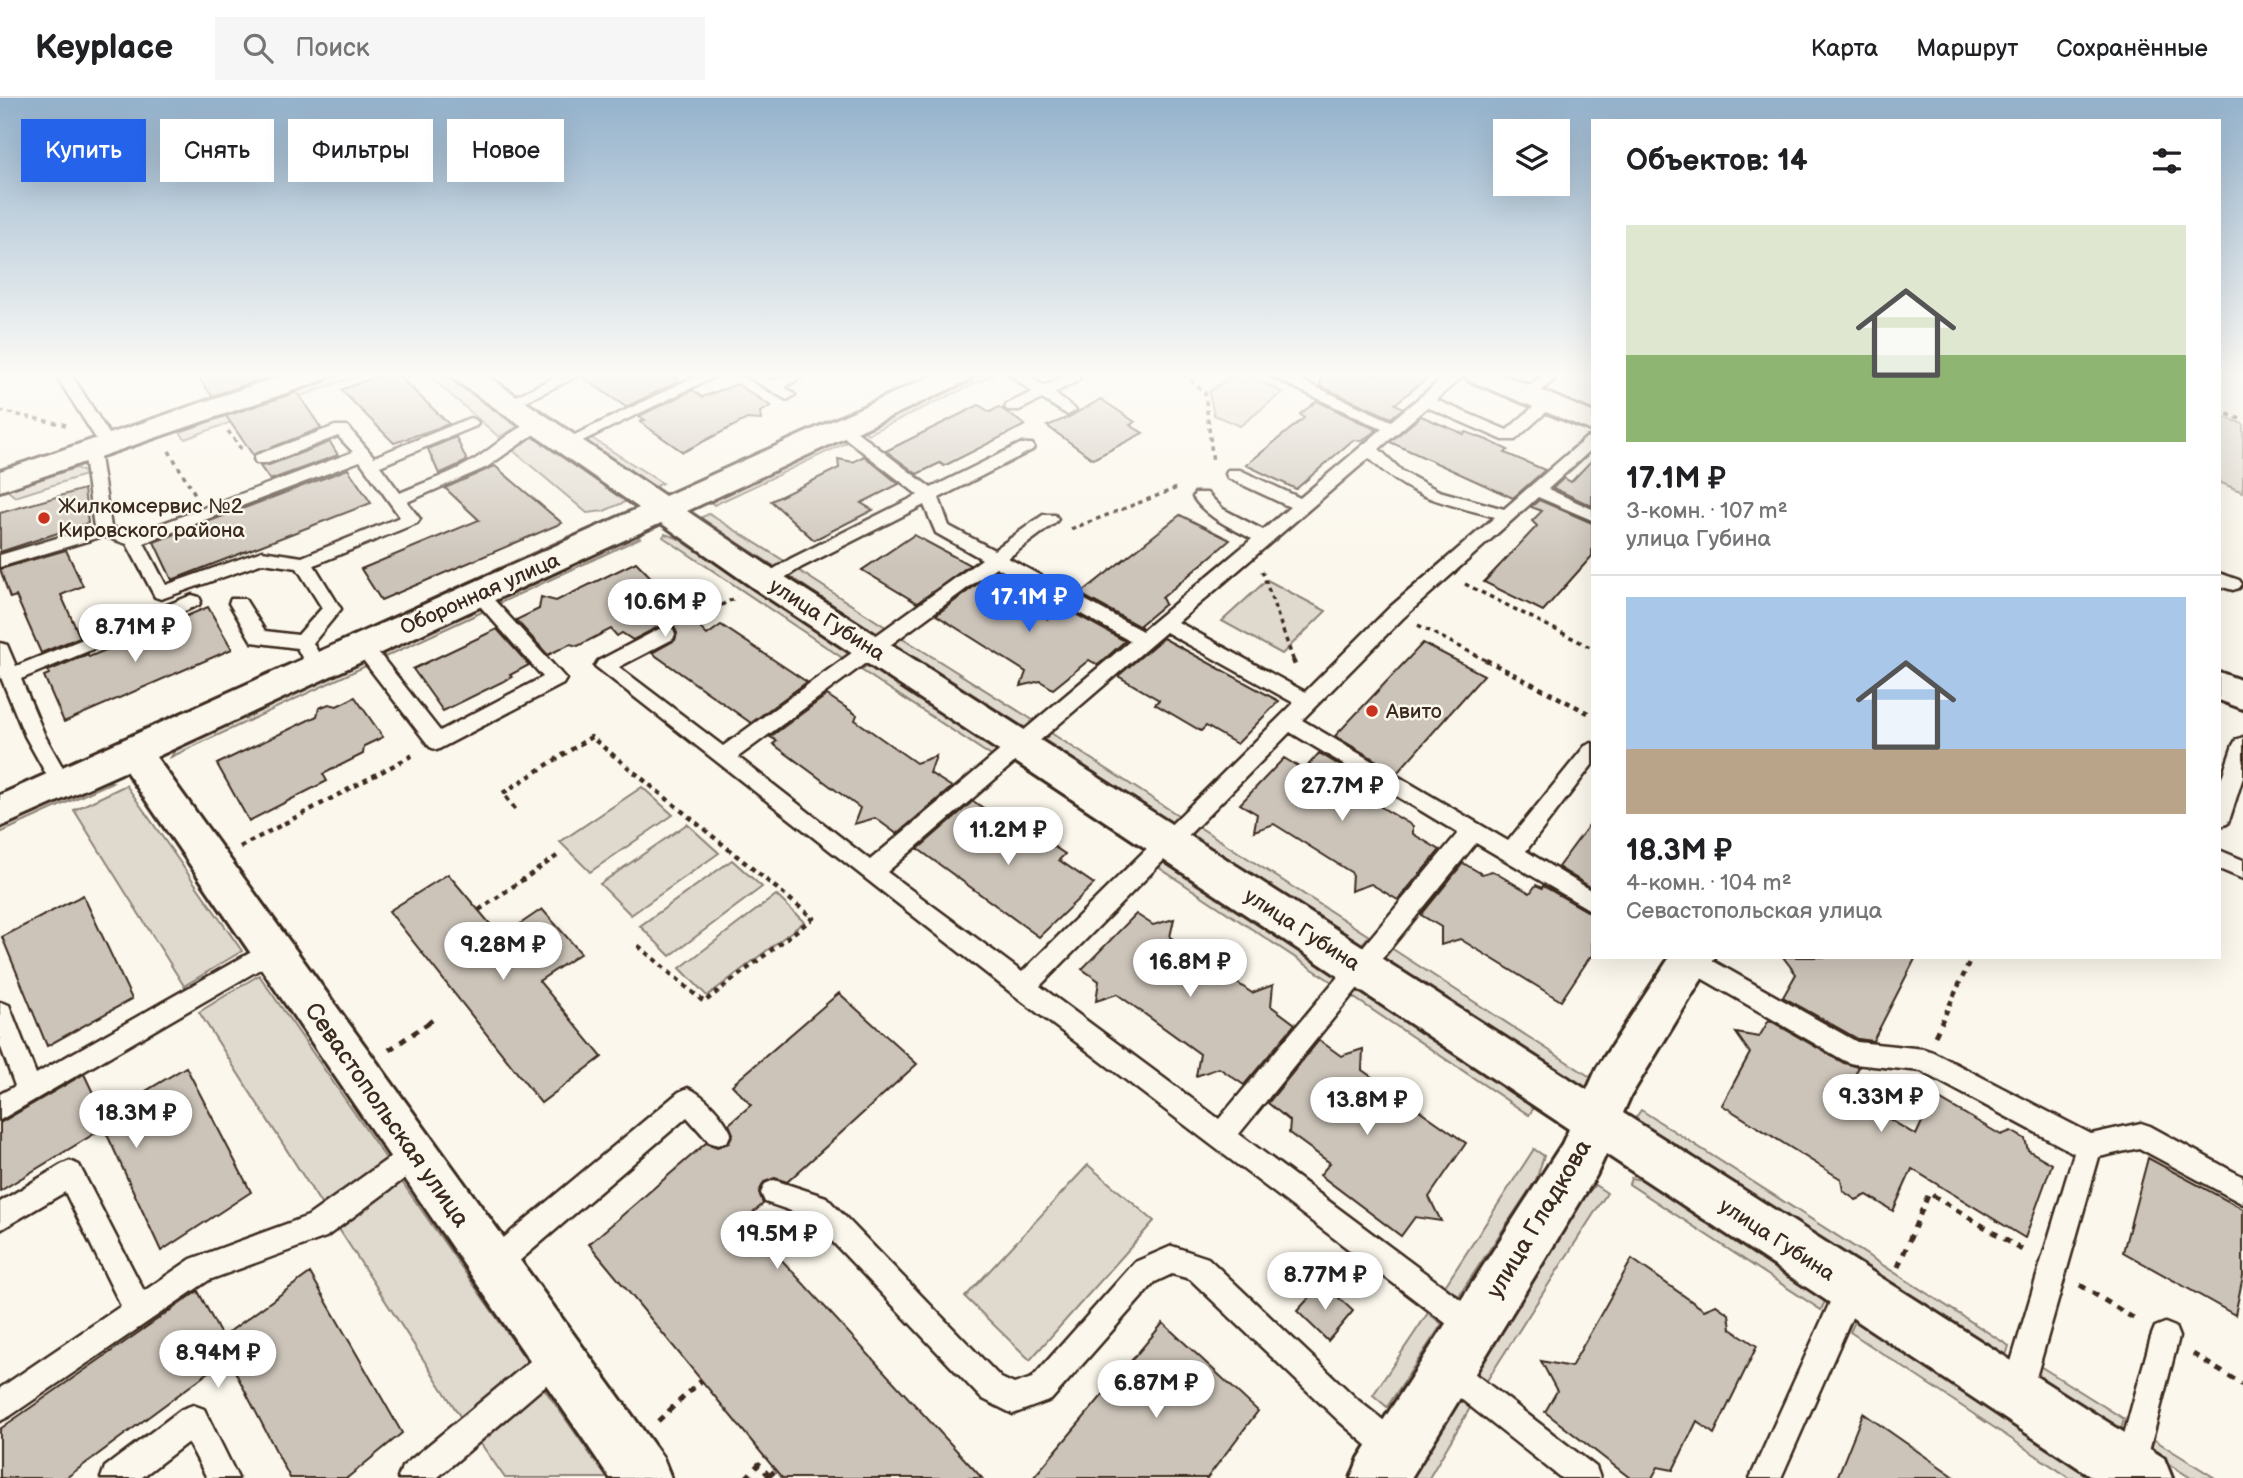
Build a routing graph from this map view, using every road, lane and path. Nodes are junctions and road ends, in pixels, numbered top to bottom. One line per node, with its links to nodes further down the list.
1 (95, 438): 16 (lane)
2 (128, 438): 16 (street)
3 (316, 438): 19 (lane)
4 (349, 438): 20 (lane)
5 (428, 438): 20 (lane)
6 (513, 438): 28 (lane)
7 (559, 438): 14 (street, улица Губина)
8 (575, 438): 14 (lane)
9 (819, 438): 30 (street, Оборонная улица)
10 (856, 438): 26 (lane)
11 (1210, 438): 21 (path)
12 (1382, 438): 18 (lane)
13 (1591, 442): 25 (lane)
14 (566, 443): 30 (street, улица Губина)
15 (1026, 447): 26 (lane)
16 (100, 448): 23 (street); 35 (lane)
17 (168, 449): 31 (path)
18 (1369, 449): 29 (lane); 32 (lane)
19 (262, 459)
20 (367, 459): 28 (lane); 31 (lane)
21 (1213, 464)
22 (1234, 474): 29 (lane)
23 (0, 481)
24 (1188, 484): 34 (path)
25 (1537, 490): 32 (lane); 33 (lane)
26 (929, 495): 38 (lane); 43 (lane)
27 (1201, 497): 36 (lane)
28 (398, 500): 40 (lane)
29 (1301, 506): 36 (lane)
30 (662, 511): 43 (street, улица Губина); 44 (street, Оборонная улица)
31 (207, 513): 37 (lane)
32 (1508, 515): 42 (lane)
33 (1591, 515)
34 (1054, 526): 38 (lane)
35 (103, 530): 37 (lane); 39 (lane)
36 (1265, 538): 48 (lane)
37 (134, 540): 40 (lane)
38 (995, 558): 50 (lane); 53 (lane)
39 (0, 561)
40 (303, 563): 55 (lane)
41 (1260, 565): 56 (path)
42 (1442, 573): 47 (lane); 52 (path)
43 (752, 589): 49 (path); 53 (street, улица Губина)
44 (480, 594): 51 (street, Оборонная улица); 63 (lane)
45 (192, 600): 57 (lane)
46 (238, 603): 55 (lane)
47 (1396, 613): 60 (lane); 61 (path)
48 (1165, 623): 50 (lane); 60 (lane)
49 (666, 634): 68 (lane)
50 (1144, 640): 65 (lane)
51 (363, 647): 55 (street, Оборонная улица); 63 (lane)
52 (1591, 648)
53 (871, 649): 65 (street, улица Губина); 68 (lane)
54 (0, 650): 57 (lane)
55 (310, 655): 66 (street, Оборонная улица)
56 (1297, 670)
57 (11, 676): 69 (lane)
58 (2221, 686): 59 (street)
59 (2243, 696)
60 (1308, 702): 62 (lane)
61 (1591, 714)
62 (1288, 721): 73 (lane); 74 (lane)
63 (437, 742): 75 (path)
64 (2243, 745): 72 (lane)
65 (1020, 746): 74 (street, улица Губина); 88 (lane)
66 (134, 751): 69 (street, Оборонная улица); 84 (street, Севастопольская улица)
67 (1591, 752): 76 (lane)
68 (709, 753): 79 (lane)
69 (62, 784): 71 (street, Оборонная улица)
70 (515, 809): 83 (path)
71 (0, 812)
72 (2221, 812)
73 (1473, 831): 76 (lane); 87 (lane)
74 (1168, 843): 87 (street, улица Губина); 88 (lane)
75 (236, 850)
76 (1511, 854): 81 (lane)
77 (557, 856): 82 (path)
78 (2221, 860): 80 (lane)
79 (860, 863)
80 (2243, 870)
81 (1591, 901)
82 (479, 910)
83 (635, 943)
84 (271, 951): 92 (street, Севастопольская улица); 93 (lane)
85 (1690, 959): 91 (lane); 95 (street, улица Гладкова)
86 (1971, 959): 91 (path)
87 (1359, 968): 95 (street, улица Губина); 97 (lane)
88 (1022, 988): 97 (lane)
89 (0, 1013): 93 (lane)
90 (435, 1019): 92 (path)
91 (1924, 1060): 98 (lane)
92 (357, 1072): 99 (street, Севастопольская улица)
93 (30, 1091): 94 (lane)
94 (0, 1108)
95 (1596, 1123): 104 (street, улица Губина); 106 (street, улица Гладкова)
96 (718, 1133): 103 (lane)
97 (1222, 1135): 106 (lane)
98 (2089, 1147): 100 (lane); 111 (lane)
99 (415, 1155): 103 (street, Севастопольская улица); 105 (lane)
100 (2243, 1191)
101 (774, 1193): 114 (lane)
102 (0, 1217): 105 (lane)
103 (493, 1265): 108 (street, Севастопольская улица)
104 (1851, 1288): 111 (street, улица Губина); 124 (lane)
105 (138, 1310): 112 (lane)
106 (1474, 1327): 109 (street, улица Гладкова)
107 (2165, 1337): 116 (lane)
108 (557, 1357): 120 (lane); 121 (street, Севастопольская улица)
109 (1447, 1370): 114 (street, улица Гладкова); 123 (lane)
110 (702, 1380): 113 (path)
111 (2016, 1395): 116 (street, улица Губина)
112 (0, 1406)
113 (657, 1422)
114 (1388, 1464)
115 (776, 1470): 117 (path)
116 (2133, 1475)
117 (770, 1477): 122 (path)
118 (116, 1478): 119 (lane)
119 (223, 1478)
120 (413, 1478)
121 (643, 1478)
122 (746, 1478)
123 (1585, 1478)
124 (1765, 1478)

